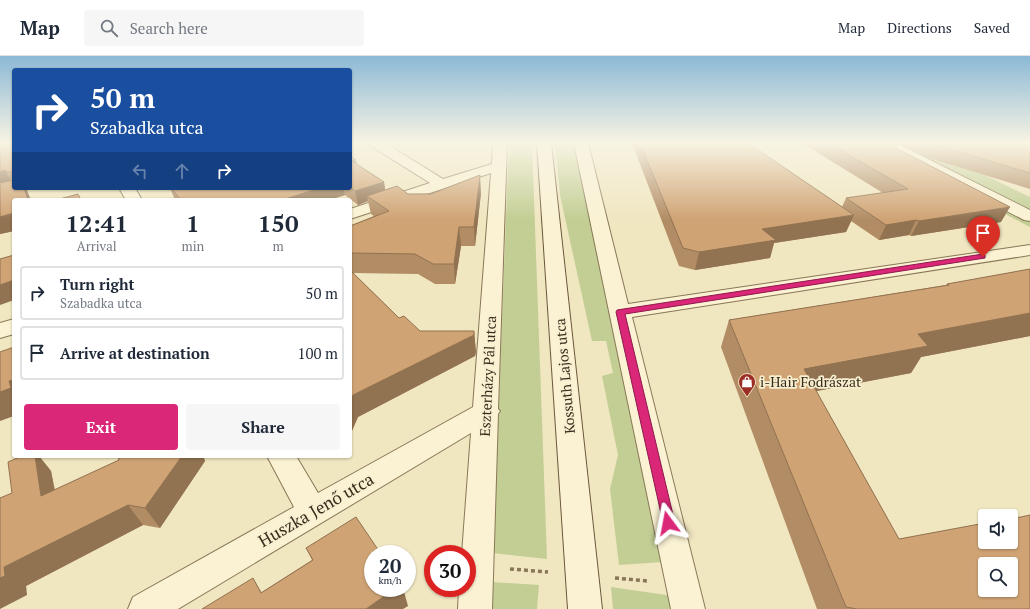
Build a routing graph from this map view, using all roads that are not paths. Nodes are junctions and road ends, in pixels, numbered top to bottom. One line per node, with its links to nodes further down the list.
1 (417, 169): 7 (street)
2 (490, 169): 7 (street)
3 (499, 169): 14 (street, Eszterházy Pál utca)
4 (546, 169): 19 (street, Kossuth Lajos utca)
5 (587, 169): 11 (street)
6 (937, 169): 9 (street)
7 (441, 184): 8 (street)
8 (352, 213)
9 (1030, 216)
10 (1030, 250): 11 (street)
11 (620, 312): 20 (street)
12 (12, 327): 13 (street)
13 (0, 331)
14 (486, 411): 16 (street, Huszka Jenő utca); 18 (street, Eszterházy Pál utca)
15 (283, 458): 16 (street)
16 (313, 512): 17 (street, Huszka Jenő utca)
17 (145, 609)
18 (475, 609)
19 (585, 609)
20 (688, 609)

